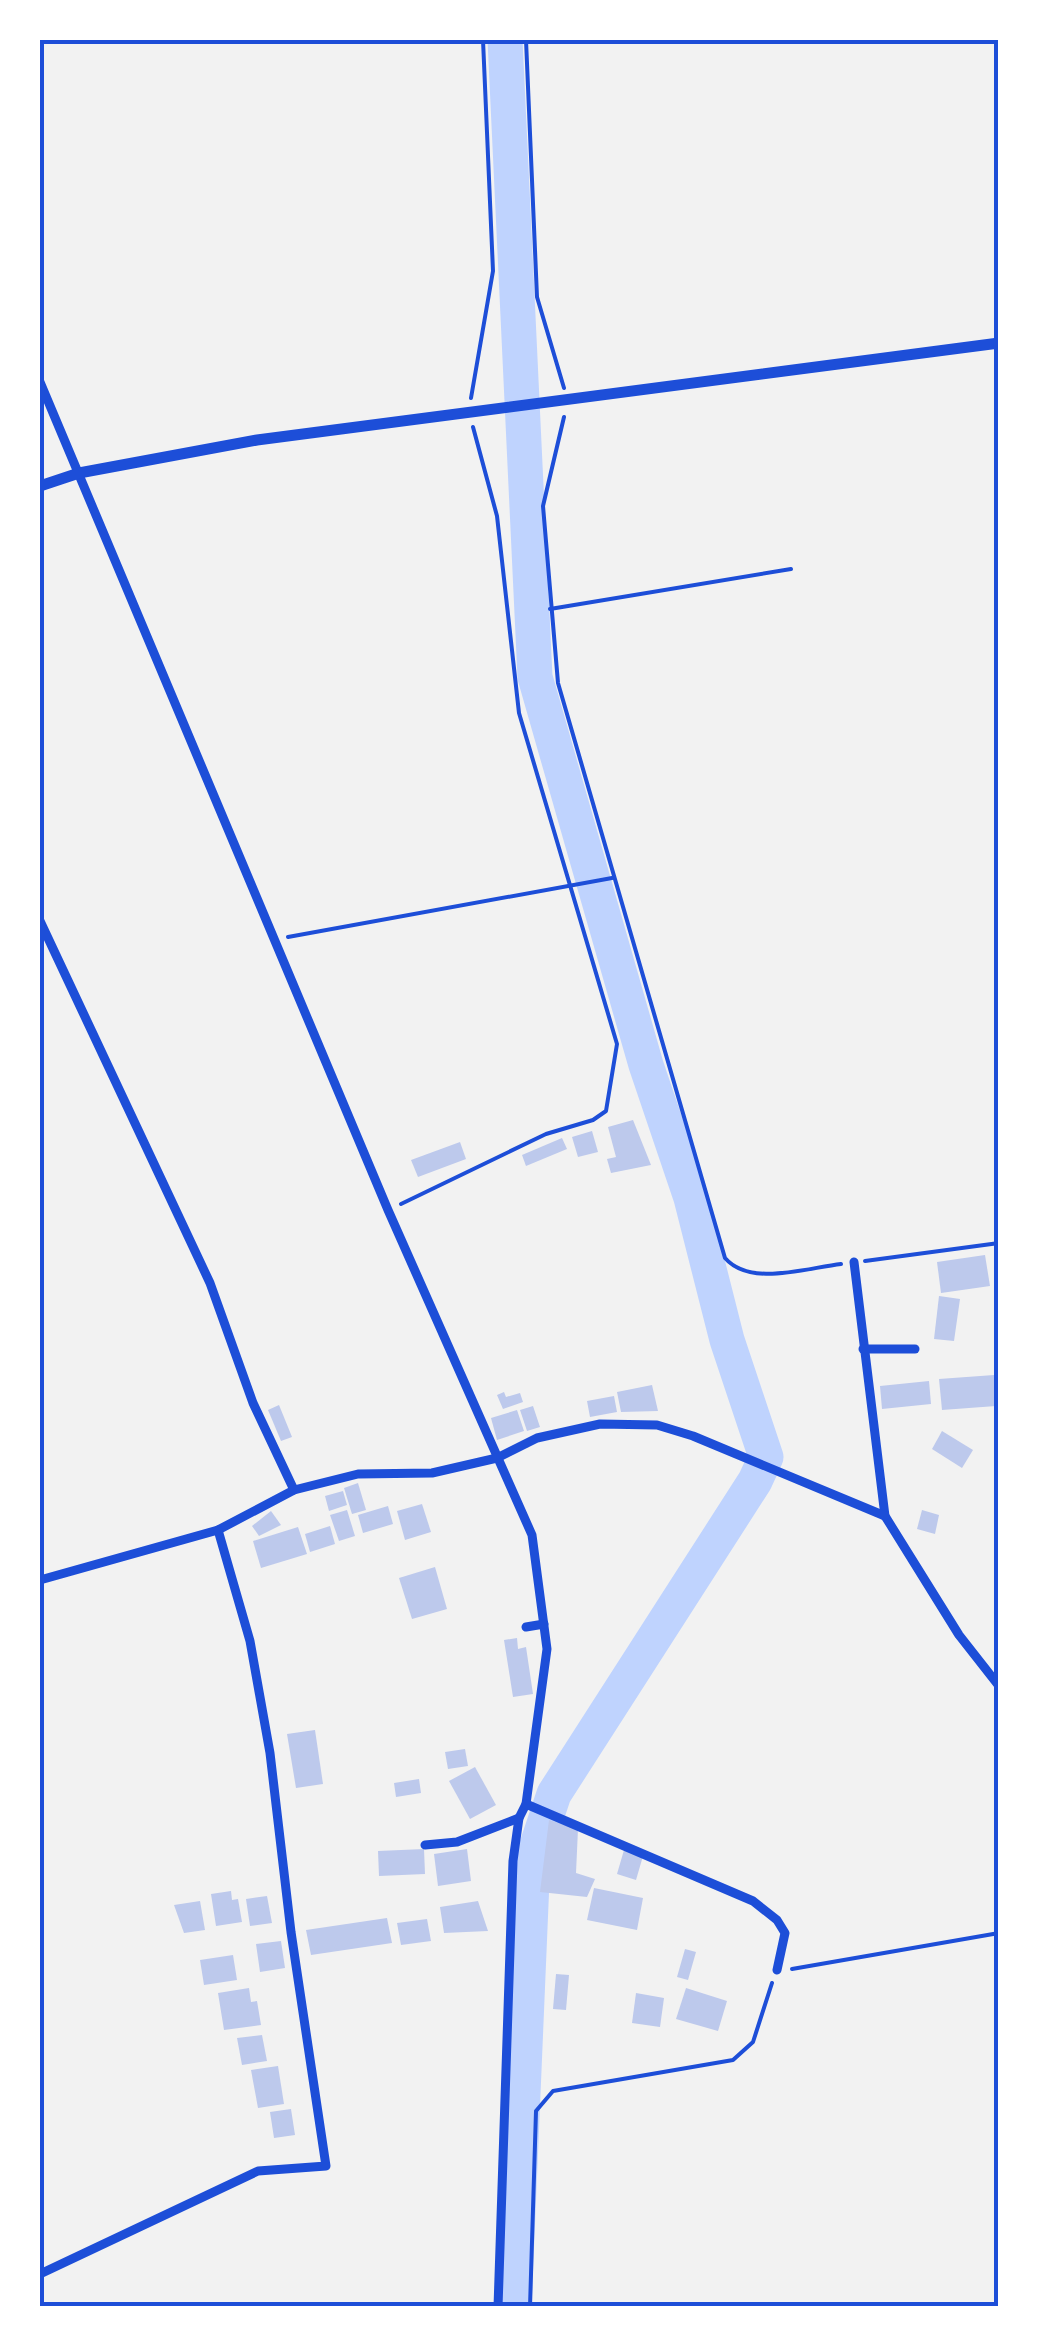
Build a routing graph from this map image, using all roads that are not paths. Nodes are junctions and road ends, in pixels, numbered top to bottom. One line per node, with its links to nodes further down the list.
1 (999, 344): 3 (street)
2 (40, 382): 3 (street)
3 (78, 472): 4 (street); 9 (street)
4 (40, 486)
5 (40, 921): 10 (street)
6 (854, 1262): 7 (street)
7 (864, 1349): 8 (street); 11 (street)
8 (915, 1349)
9 (497, 1458): 10 (street); 11 (street); 14 (street)
10 (294, 1490): 12 (street)
11 (886, 1516): 16 (street)
12 (218, 1530): 13 (street); 21 (street)
13 (40, 1580)
14 (544, 1624): 15 (street); 17 (street)
15 (526, 1628)
16 (999, 1686)
17 (526, 1804): 18 (street); 20 (street)
18 (520, 1818): 19 (street); 22 (street)
19 (426, 1845)
20 (777, 1970)
21 (40, 2274)
22 (498, 2307)

